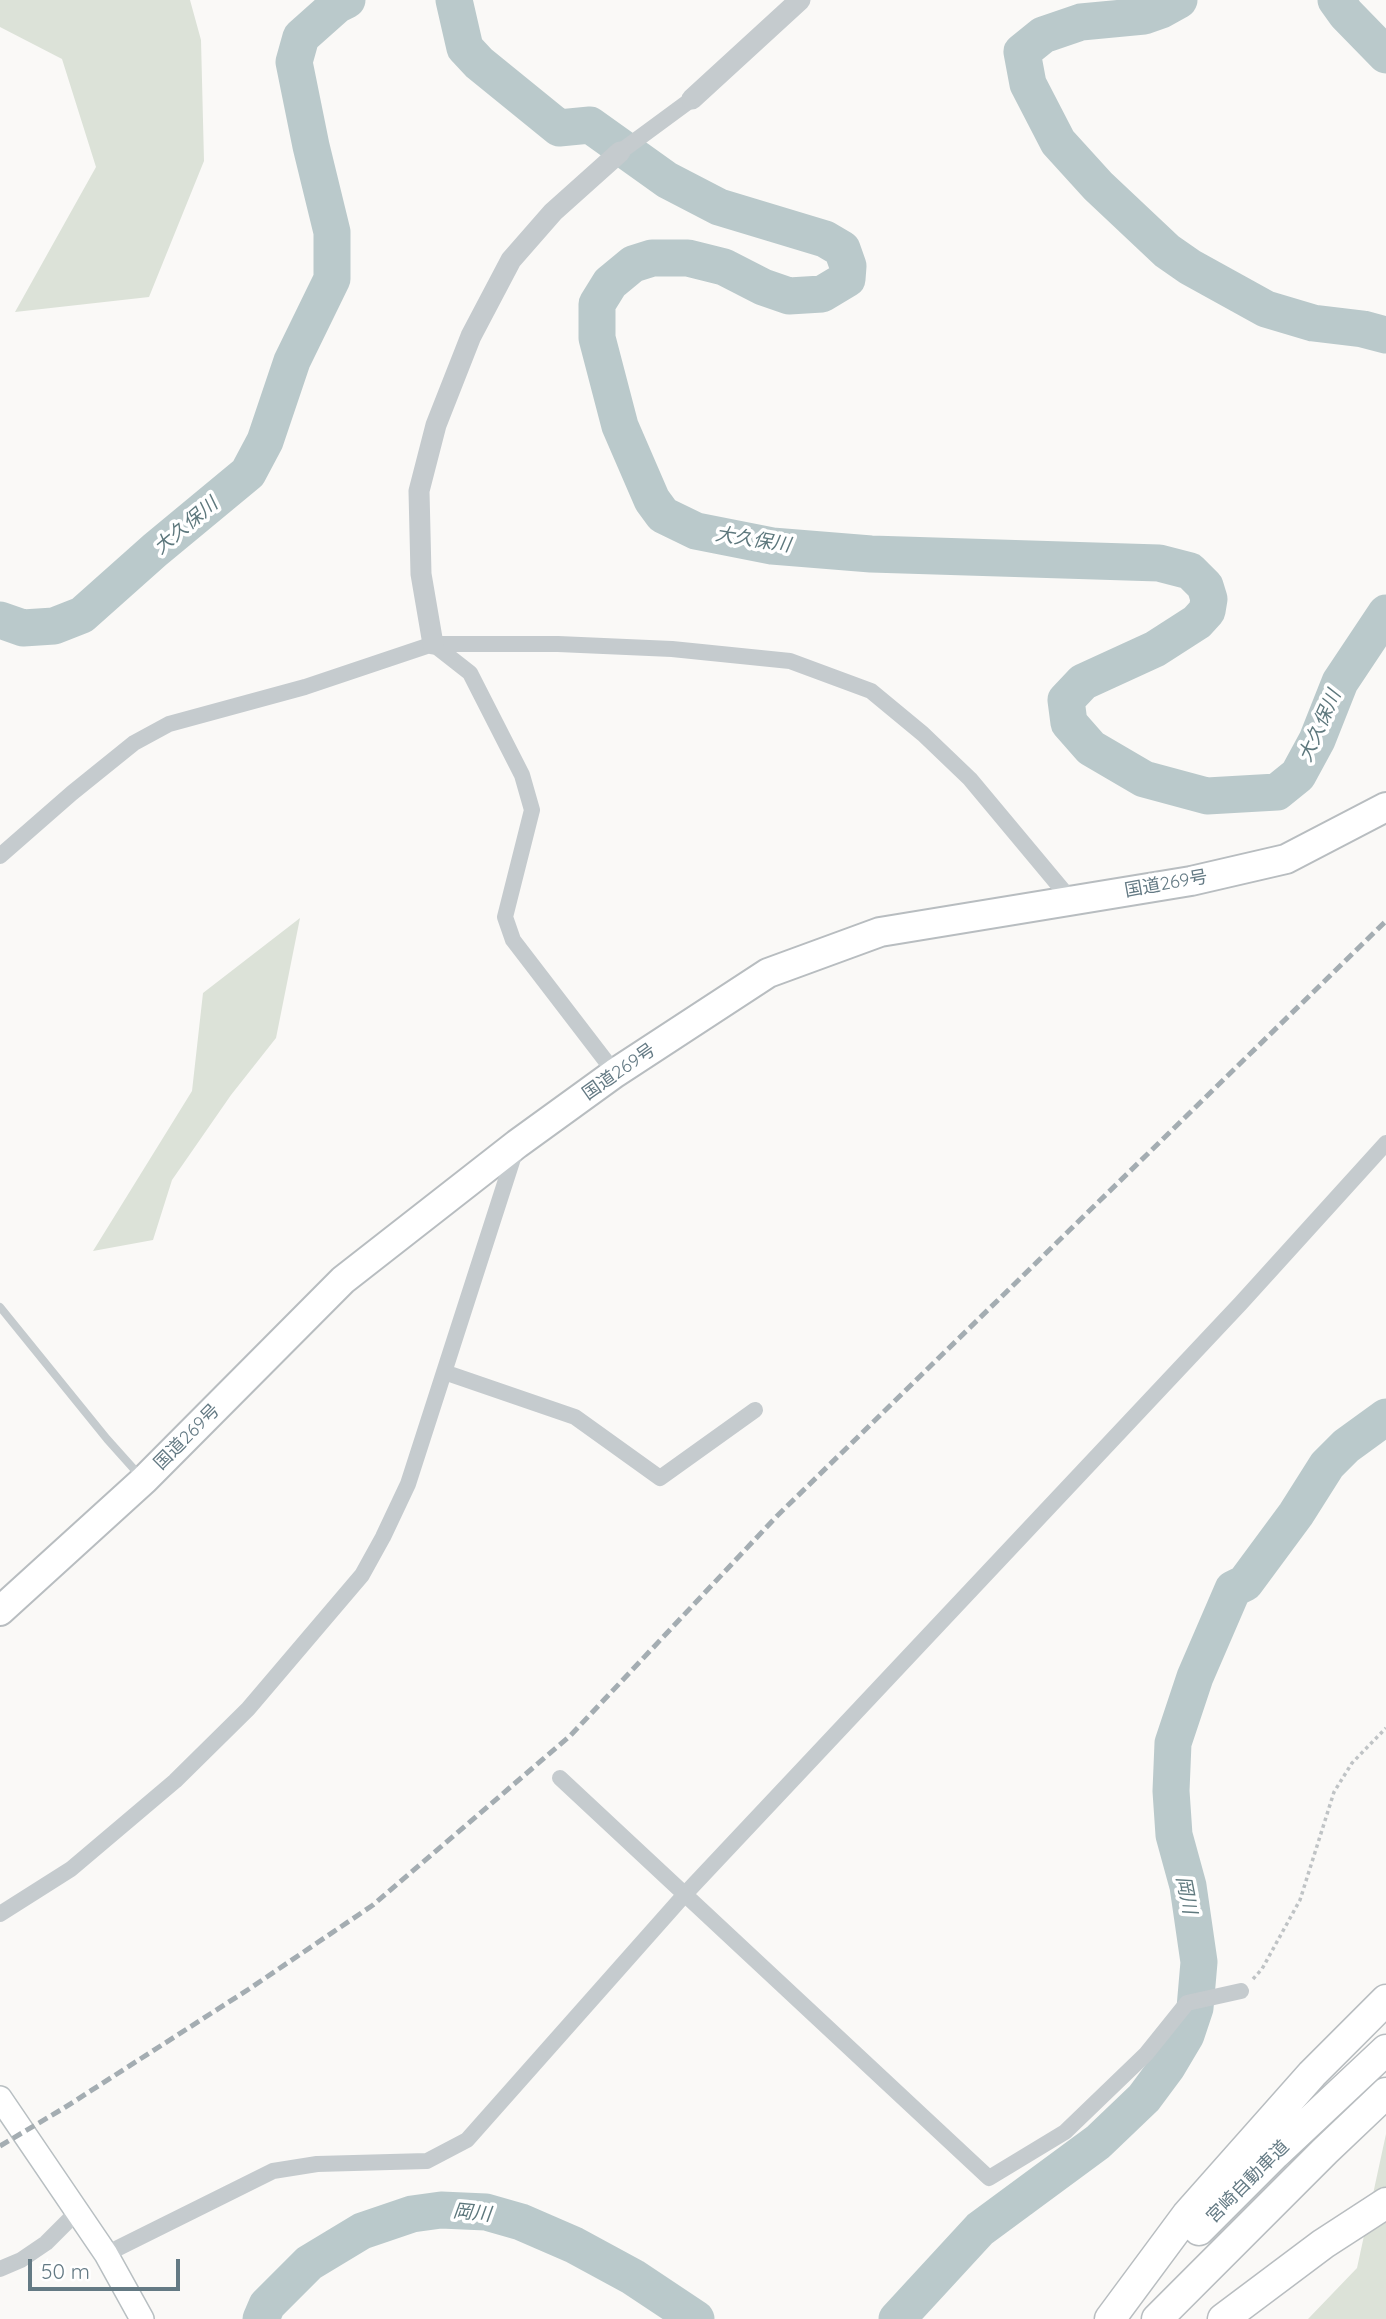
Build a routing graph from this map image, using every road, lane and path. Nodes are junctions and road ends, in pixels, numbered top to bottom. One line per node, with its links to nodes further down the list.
1 (800, 0): 2 (street)
2 (692, 99): 3 (street)
3 (620, 152): 4 (street)
4 (433, 644): 6 (street); 7 (street); 8 (street)
5 (1386, 807): 7 (highway, 国道269号)
6 (0, 856)
7 (1071, 900): 8 (highway, 国道269号)
8 (615, 1073): 10 (highway, 国道269号)
9 (1386, 1143): 18 (street)
10 (517, 1144): 12 (street); 14 (highway, 国道269号)
11 (0, 1307): 14 (lane)
12 (444, 1372): 13 (street); 19 (street)
13 (755, 1410)
14 (144, 1480): 15 (highway, 国道269号)
15 (0, 1611)
16 (1386, 1728): 20 (path)
17 (560, 1778): 18 (street)
18 (686, 1893): 20 (street); 27 (street)
19 (0, 1914)
20 (1241, 1992)
21 (1386, 2000): 30 (highway)
22 (1386, 2050): 30 (highway, 宮崎自動車道)
23 (1386, 2093): 31 (highway, 宮崎自動車道)
24 (0, 2098): 26 (main road)
25 (1386, 2203): 32 (highway)
26 (76, 2213): 27 (main road); 28 (street)
27 (106, 2254): 29 (main road)
28 (0, 2269)
29 (142, 2319)
30 (1112, 2319)
31 (1157, 2319)
32 (1223, 2319)

